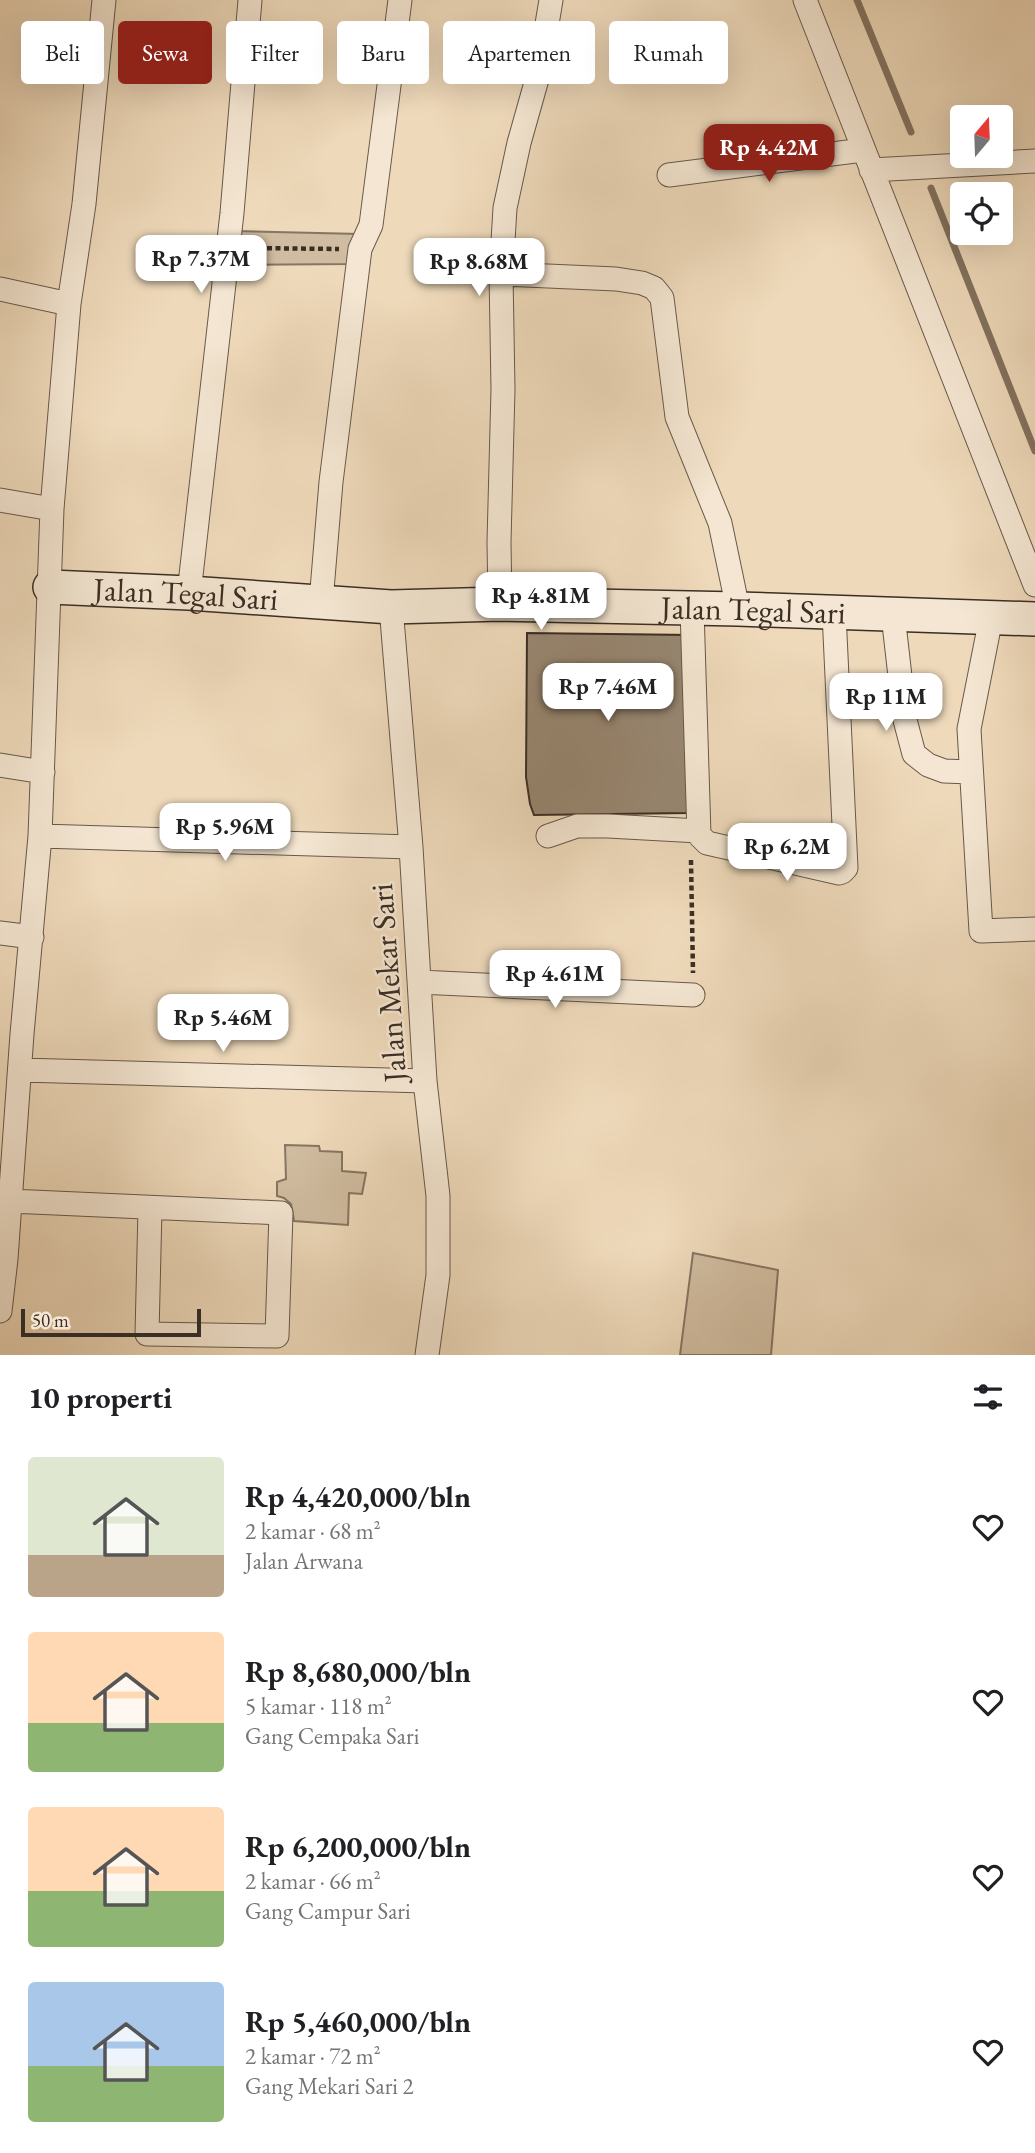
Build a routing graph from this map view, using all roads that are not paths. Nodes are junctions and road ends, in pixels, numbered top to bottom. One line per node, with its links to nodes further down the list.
1 (104, 0): 11 (street)
2 (250, 0): 16 (street)
3 (400, 0): 17 (street)
4 (551, 0): 9 (street)
5 (804, 0): 6 (street)
6 (867, 160): 7 (street); 8 (street); 14 (street)
7 (1035, 162)
8 (669, 175)
9 (501, 274): 18 (street); 21 (street)
10 (0, 289): 11 (street)
11 (69, 304): 13 (street)
12 (0, 500): 13 (street)
13 (52, 509): 15 (street)
14 (1035, 585)
15 (50, 587): 16 (street, Jalan Tegal Sari); 27 (street)
16 (189, 593): 17 (street, Jalan Tegal Sari)
17 (321, 602): 19 (street, Jalan Tegal Sari)
18 (500, 604): 19 (street, Jalan Tegal Sari); 20 (street, Jalan Tegal Sari)
19 (391, 607): 32 (street, Jalan Mekar Sari)
20 (692, 609): 21 (street, Jalan Tegal Sari); 29 (street)
21 (738, 609): 22 (street, Jalan Tegal Sari)
22 (834, 613): 23 (street, Jalan Tegal Sari); 29 (street)
23 (893, 615): 24 (street, Jalan Tegal Sari); 28 (street)
24 (991, 618): 25 (street, Jalan Tegal Sari); 28 (street)
25 (1035, 619)
26 (0, 765): 27 (street)
27 (43, 772): 30 (street)
28 (971, 772): 33 (street)
29 (694, 831): 31 (street)
30 (40, 836): 32 (street); 35 (street)
31 (548, 836)
32 (411, 847): 36 (street, Jalan Mekar Sari)
33 (1035, 929)
34 (0, 933): 35 (street)
35 (32, 937): 38 (street)
36 (419, 982): 37 (street); 40 (street, Jalan Mekar Sari)
37 (693, 995)
38 (11, 1033): 39 (street)
39 (21, 1070): 40 (street); 41 (street)
40 (425, 1081): 46 (street, Jalan Mekar Sari)
41 (7, 1143): 42 (street)
42 (10, 1202): 43 (street); 44 (street)
43 (150, 1209): 43 (street)
44 (3, 1258): 45 (street)
45 (0, 1311)
46 (431, 1355)

